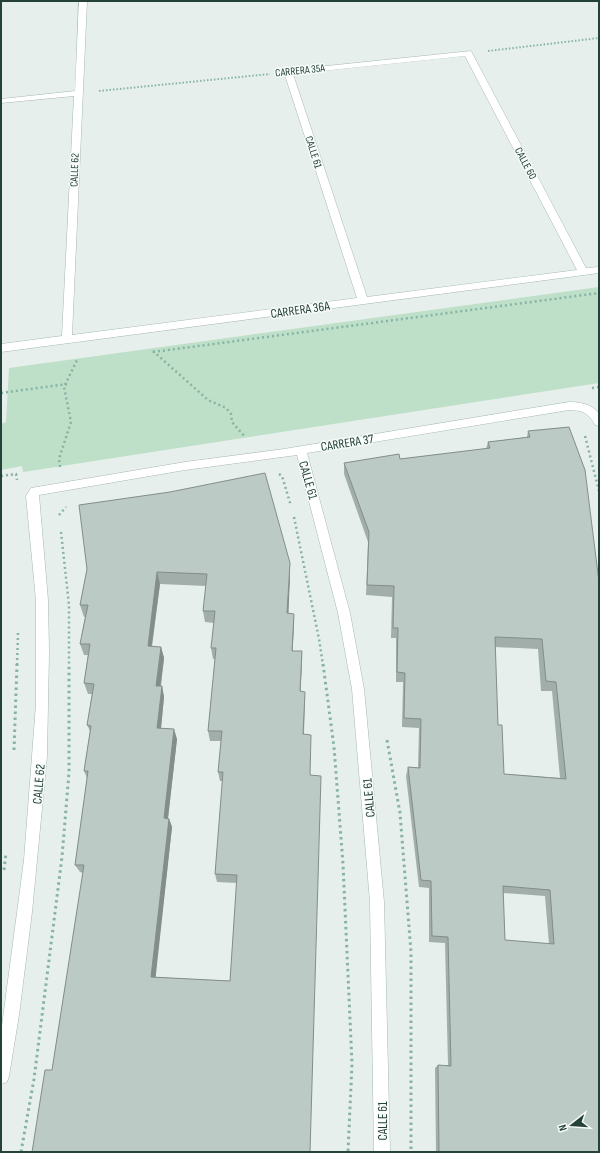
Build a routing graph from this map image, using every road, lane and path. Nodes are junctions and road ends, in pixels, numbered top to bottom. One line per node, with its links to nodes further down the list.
1 (83, 1): 5 (street, CALLE 62)
2 (599, 38): 3 (path)
3 (468, 53): 4 (street, CARRERA 35A); 8 (street, CALLE 60)
4 (288, 72): 5 (path, CARRERA 35A); 10 (street, CALLE 61)
5 (77, 93): 6 (street); 11 (street, CALLE 62)
6 (1, 101)
7 (599, 270): 8 (street, CARRERA 36A)
8 (584, 273): 10 (street, CARRERA 36A)
9 (599, 293): 14 (path)
10 (363, 301): 11 (street, CARRERA 36A)
11 (67, 340): 13 (street, CARRERA 36A); 15 (path)
12 (154, 347): 14 (path)
13 (1, 348)
14 (153, 352): 20 (path)
15 (67, 384): 16 (path); 23 (path)
16 (1, 393)
17 (599, 422): 19 (street, CARRERA 37)
18 (584, 433): 25 (path)
19 (301, 450): 20 (street, CARRERA 37); 38 (street, CALLE 61)
20 (260, 456): 23 (street, CARRERA 37); 37 (path)
21 (1, 476): 22 (path)
22 (17, 482)
23 (62, 485): 24 (street, CARRERA 37); 27 (path)
24 (35, 491): 35 (street, CALLE 62)
25 (599, 491)
26 (71, 506): 27 (path)
27 (66, 507): 28 (path)
28 (58, 520)
29 (59, 526): 36 (path)
30 (18, 628): 32 (path)
31 (386, 732): 39 (path)
32 (14, 757)
33 (6, 849): 34 (path)
34 (4, 872)
35 (1, 1076)
36 (21, 1152)
37 (348, 1152)
38 (382, 1152)
39 (411, 1152)

